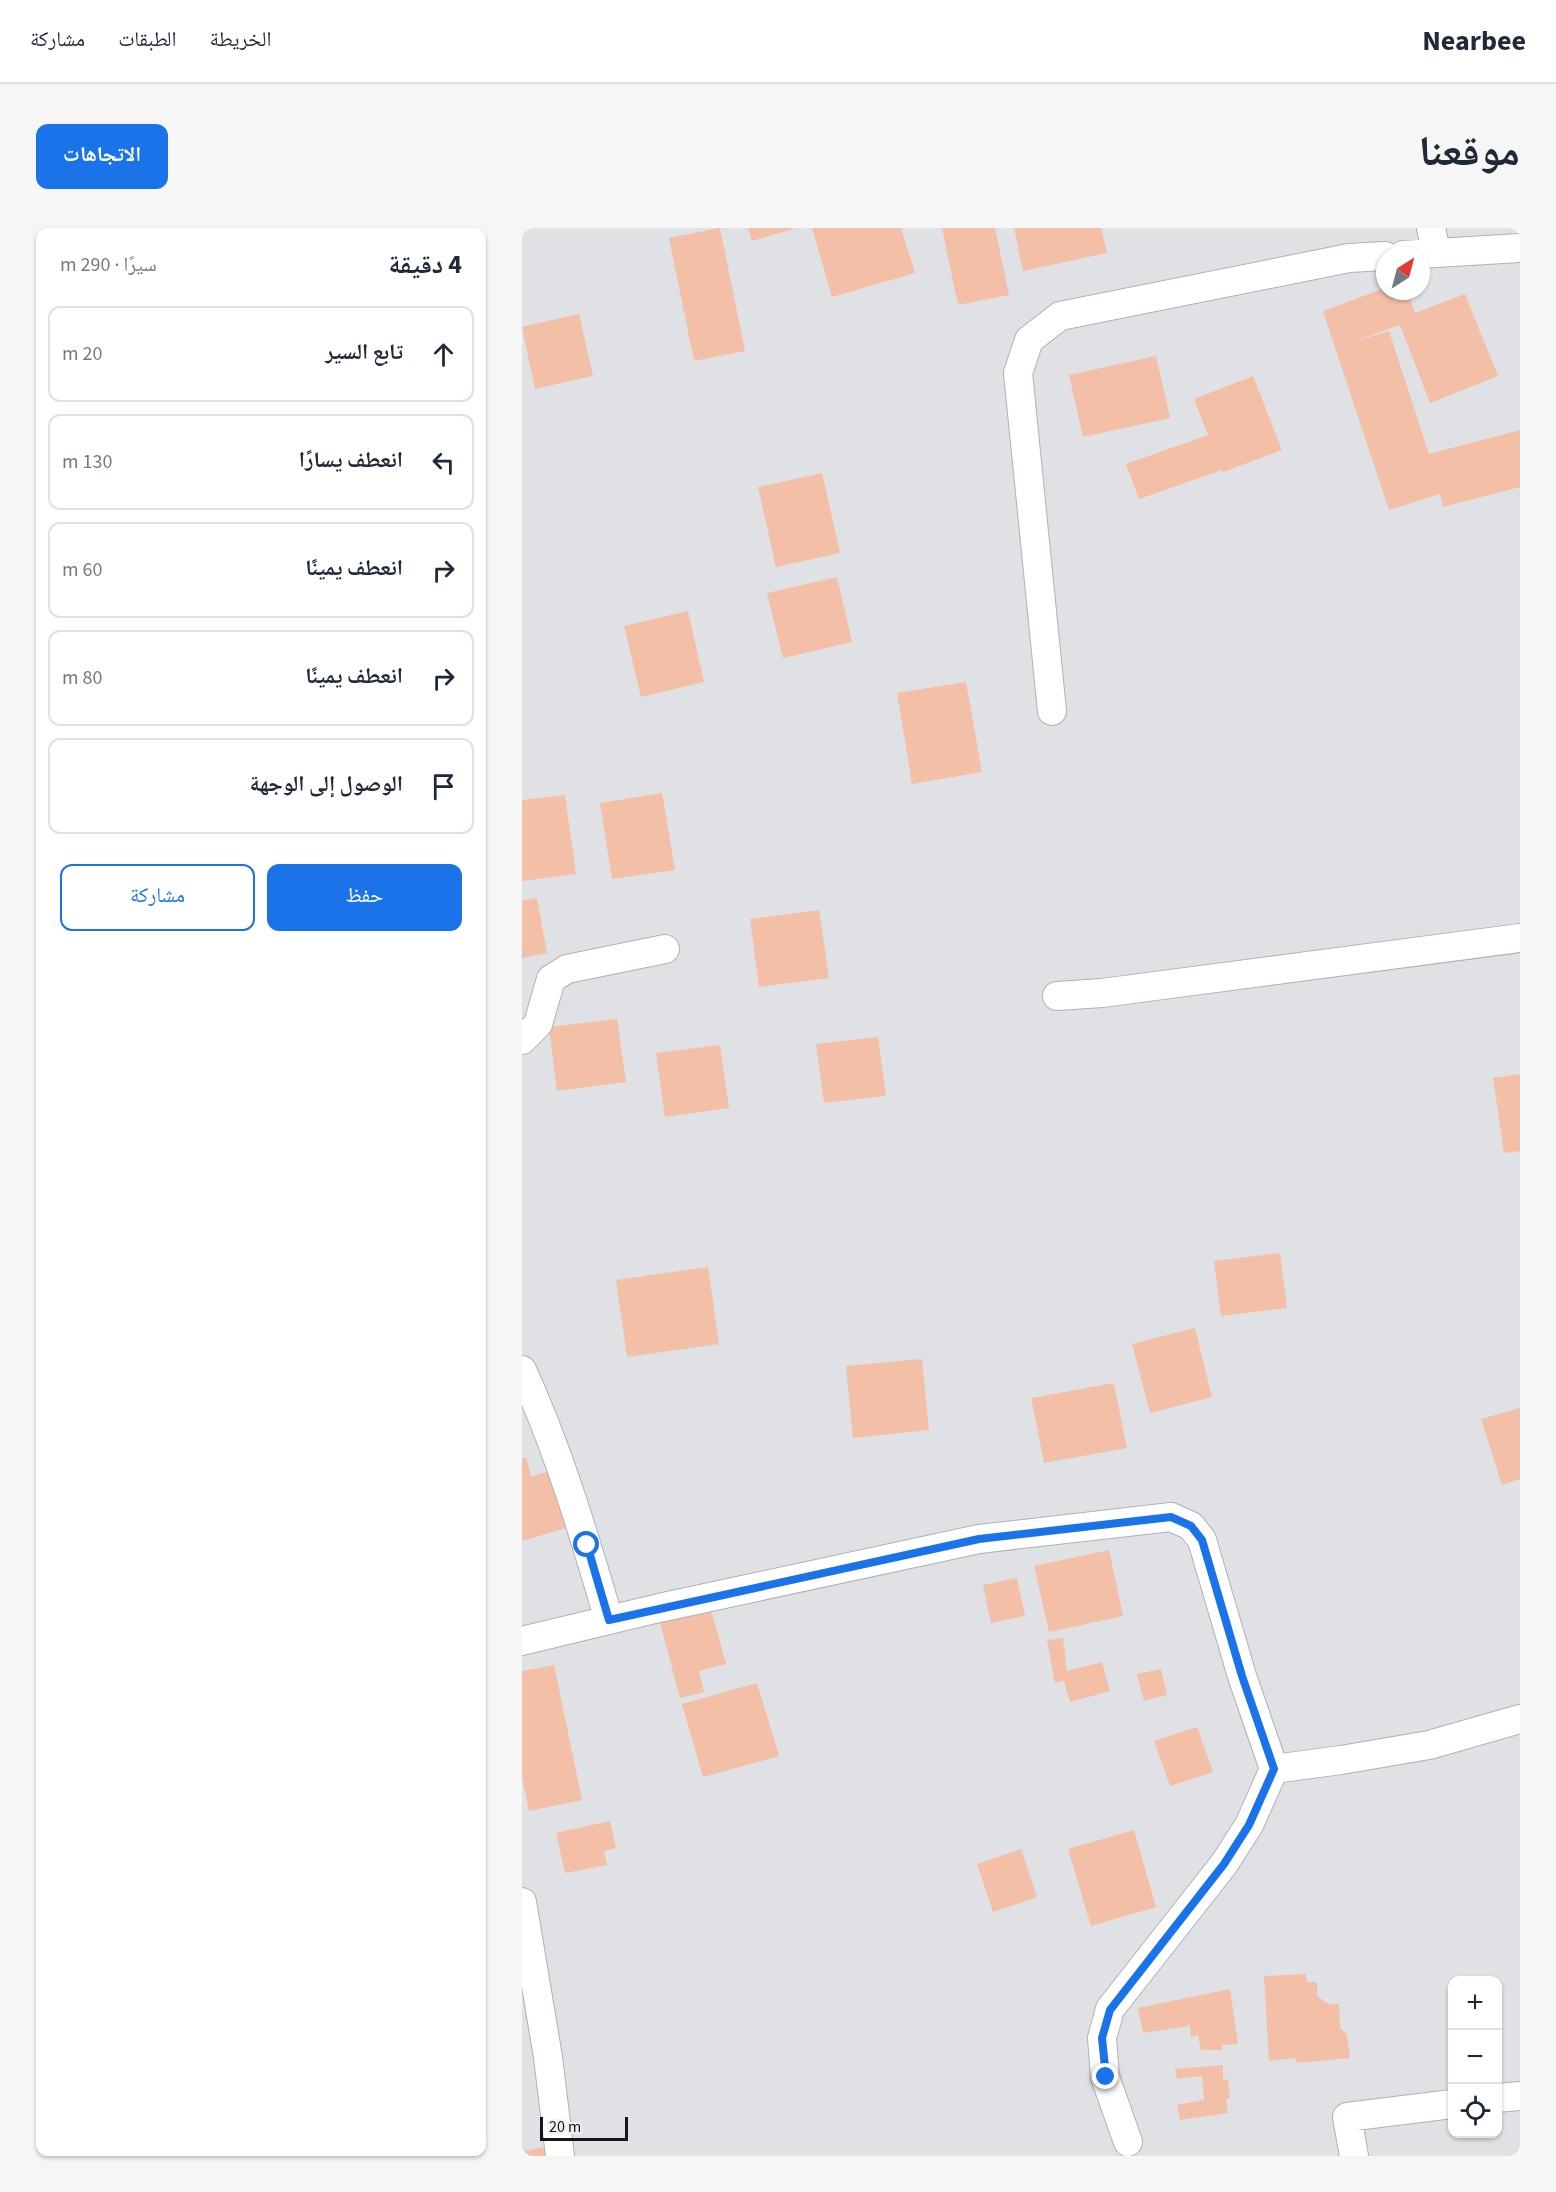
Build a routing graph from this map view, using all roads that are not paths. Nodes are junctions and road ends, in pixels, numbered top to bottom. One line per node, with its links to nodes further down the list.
1 (1433, 241): 2 (street)
2 (1520, 248)
3 (1376, 256): 4 (street)
4 (1052, 711)
5 (1520, 938): 7 (street)
6 (665, 949): 8 (street)
7 (1057, 996)
8 (522, 1040)
9 (522, 1370): 10 (street)
10 (609, 1620): 11 (street); 13 (street)
11 (522, 1641)
12 (1520, 1719): 13 (street)
13 (1274, 1769): 18 (street)
14 (522, 1902): 19 (street)
15 (1520, 2096): 16 (street)
16 (1502, 2098)
17 (1448, 2105): 20 (street)
18 (1128, 2142)
19 (560, 2156)
20 (1354, 2156)

